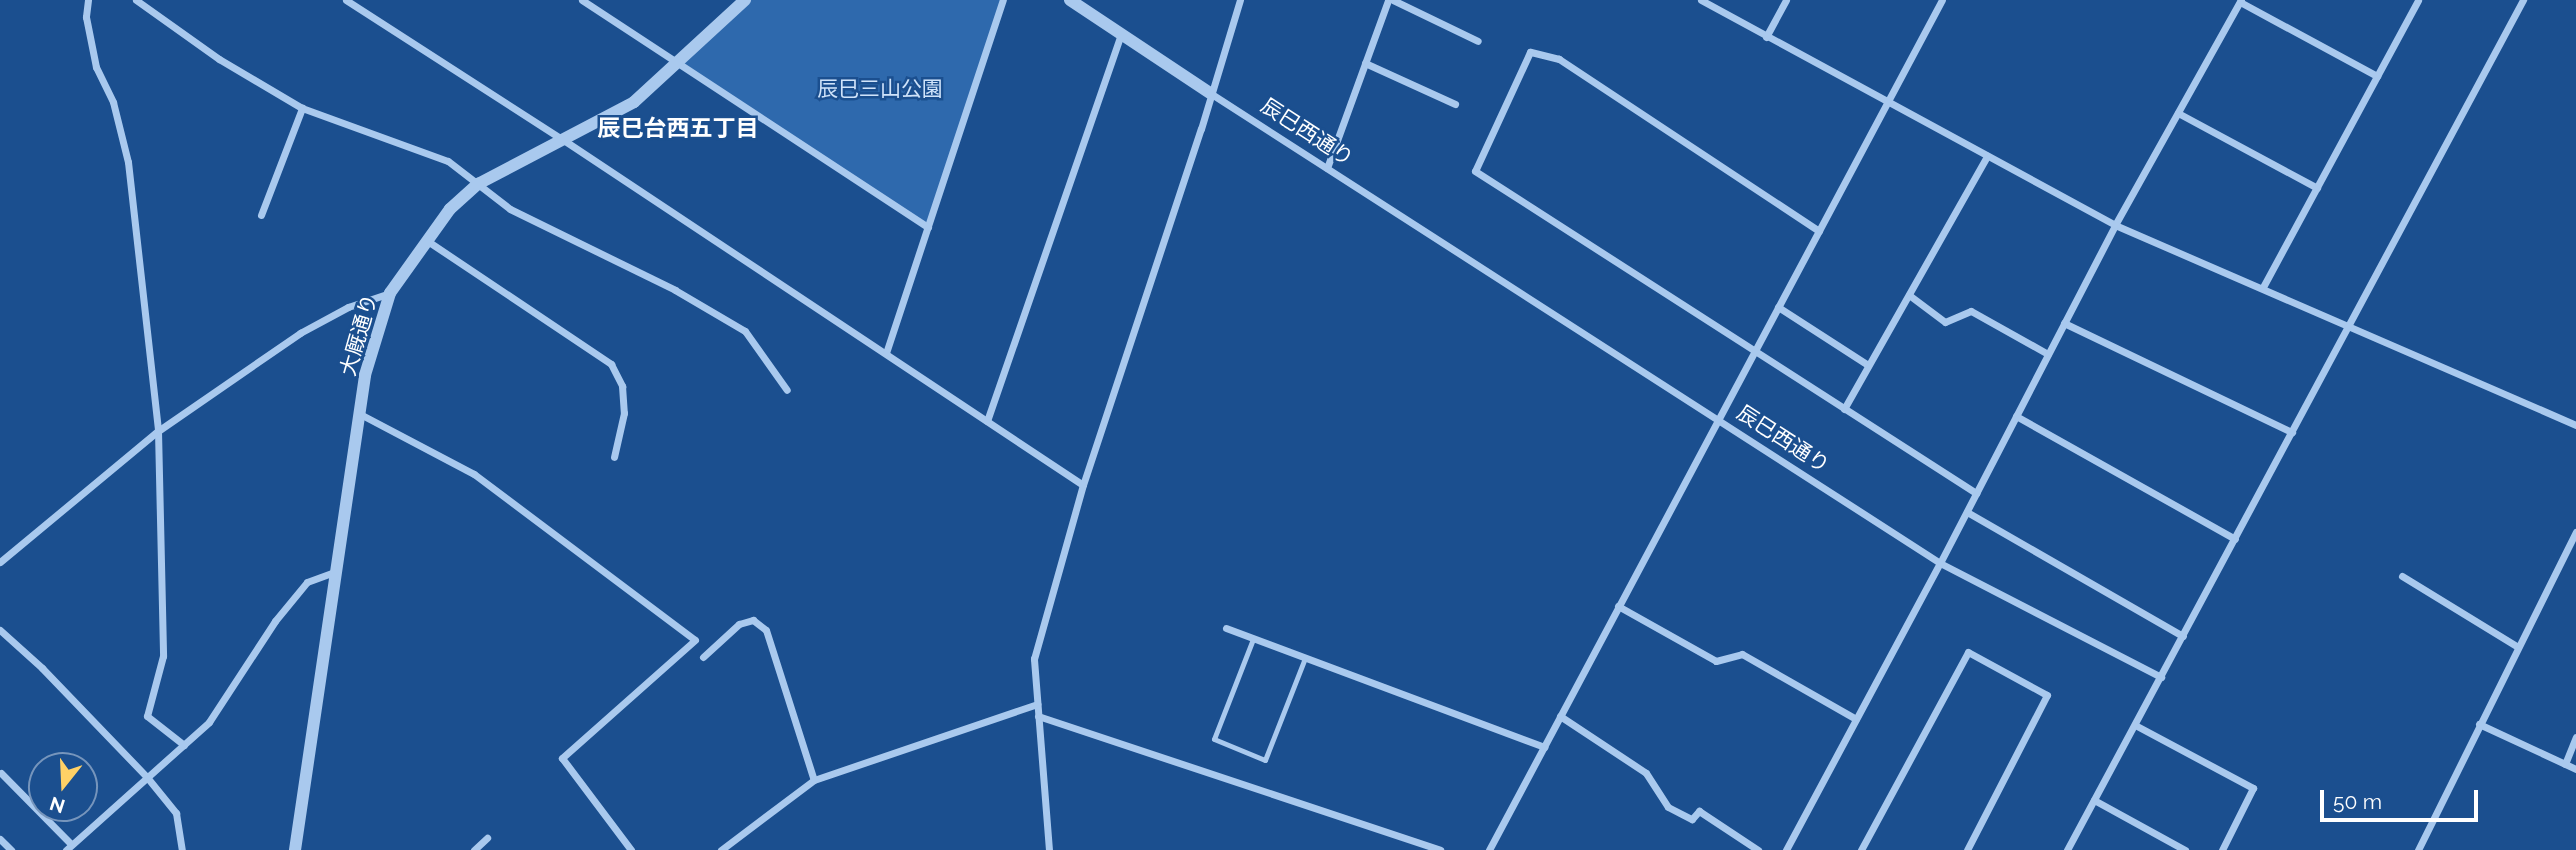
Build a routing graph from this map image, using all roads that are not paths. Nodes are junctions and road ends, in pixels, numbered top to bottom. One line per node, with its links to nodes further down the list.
1 (88, 0): 54 (street)
2 (136, 0): 25 (street)
3 (346, 0): 27 (street)
4 (582, 0): 19 (street)
5 (745, 0): 19 (street, 大厩通り)
6 (1003, 0): 34 (street)
7 (1070, 0): 16 (street, 辰巳西通り)
8 (1240, 0): 22 (street)
9 (1391, 0): 18 (street); 20 (street)
10 (1701, 0): 17 (street)
11 (1786, 0): 17 (street)
12 (1942, 0): 23 (street)
13 (2418, 0): 21 (street)
14 (2523, 0): 42 (street)
15 (2241, 1): 21 (street); 26 (street)
16 (1121, 33): 22 (street, 辰巳西通り); 52 (street)
17 (1766, 37): 23 (street)
18 (1478, 41)
19 (677, 63): 27 (street, 大厩通り); 34 (street)
20 (1365, 63): 24 (street); 29 (street)
21 (2377, 76): 31 (street)
22 (1210, 93): 29 (street, 辰巳西通り); 57 (street)
23 (1888, 102): 28 (street); 35 (street)
24 (1455, 104)
25 (302, 108): 30 (street); 32 (street)
26 (2178, 113): 31 (street); 33 (street)
27 (562, 139): 30 (street, 大厩通り); 43 (street)
28 (1987, 156): 33 (street); 39 (street)
29 (1327, 168): 51 (street, 辰巳西通り)
30 (478, 184): 36 (street, 大厩通り); 47 (street)
31 (2317, 188): 37 (street)
32 (261, 215)
33 (2115, 225): 37 (street); 41 (street)
34 (928, 227): 43 (street)
35 (1819, 231): 40 (street); 44 (street)
36 (426, 240): 38 (street, 大厩通り); 56 (street)
37 (2263, 287): 42 (street)
38 (390, 293): 49 (street, 大厩通り); 54 (street)
39 (1909, 295): 45 (street); 46 (street)
40 (1778, 307): 44 (street); 46 (street)
41 (2064, 323): 45 (street); 55 (street)
42 (2350, 324): 53 (street); 55 (street)
43 (886, 353): 52 (street)
44 (1754, 353): 48 (street); 51 (street)
45 (2048, 354): 50 (street)
46 (1868, 365): 48 (street)
47 (787, 390)
48 (1843, 410): 58 (street)
49 (360, 414): 64 (street, 大厩通り); 97 (street)
50 (2016, 416): 58 (street); 61 (street)
51 (1718, 420): 63 (street, 辰巳西通り); 66 (street)
52 (987, 421): 57 (street)
53 (2576, 425)
54 (158, 431): 62 (street); 82 (street)
55 (2292, 432): 61 (street)
56 (614, 457)
57 (1083, 485): 75 (street)
58 (1976, 493): 59 (street)
59 (1967, 512): 63 (street); 69 (street)
60 (2576, 532): 71 (street)
61 (2235, 538): 69 (street)
62 (0, 562)
63 (1940, 562): 74 (street, 辰巳西通り); 78 (street)
64 (337, 571): 82 (street); 95 (street, 大厩通り)
65 (2402, 576): 71 (street)
66 (1618, 607): 77 (street); 78 (street)
67 (1226, 628): 70 (street)
68 (0, 630): 87 (street)
69 (2183, 636): 74 (street)
70 (1253, 639): 73 (street); 73 (lane)
71 (2518, 647): 79 (street)
72 (704, 657): 88 (street)
73 (1305, 658): 83 (street)
74 (2161, 677): 80 (street)
75 (1037, 704): 76 (street); 88 (street)
76 (1038, 716): 99 (street); 100 (street)
77 (1560, 716): 83 (street); 102 (street)
78 (1856, 719): 103 (street)
79 (2479, 724): 84 (street); 109 (street)
80 (2135, 725): 89 (street); 108 (street)
81 (2576, 737): 84 (street)
82 (184, 745): 87 (street)
83 (1544, 747): 101 (street)
84 (2566, 764): 85 (street)
85 (2576, 769)
86 (1, 773): 92 (street)
87 (146, 776): 92 (street); 94 (street)
88 (814, 780): 98 (street)
89 (2094, 800): 106 (street); 107 (street)
90 (487, 838): 96 (street)
91 (0, 839): 93 (street)
92 (69, 847)
93 (11, 850)
94 (182, 850)
95 (295, 850)
96 (474, 850)
97 (631, 850)
98 (721, 850)
99 (1049, 850)
100 (1440, 850)
101 (1489, 850)
102 (1758, 850)
103 (1786, 850)
104 (1861, 850): 105 (street)
105 (1967, 850)
106 (2067, 850)
107 (2185, 850)
108 (2222, 850)
109 (2418, 850)

